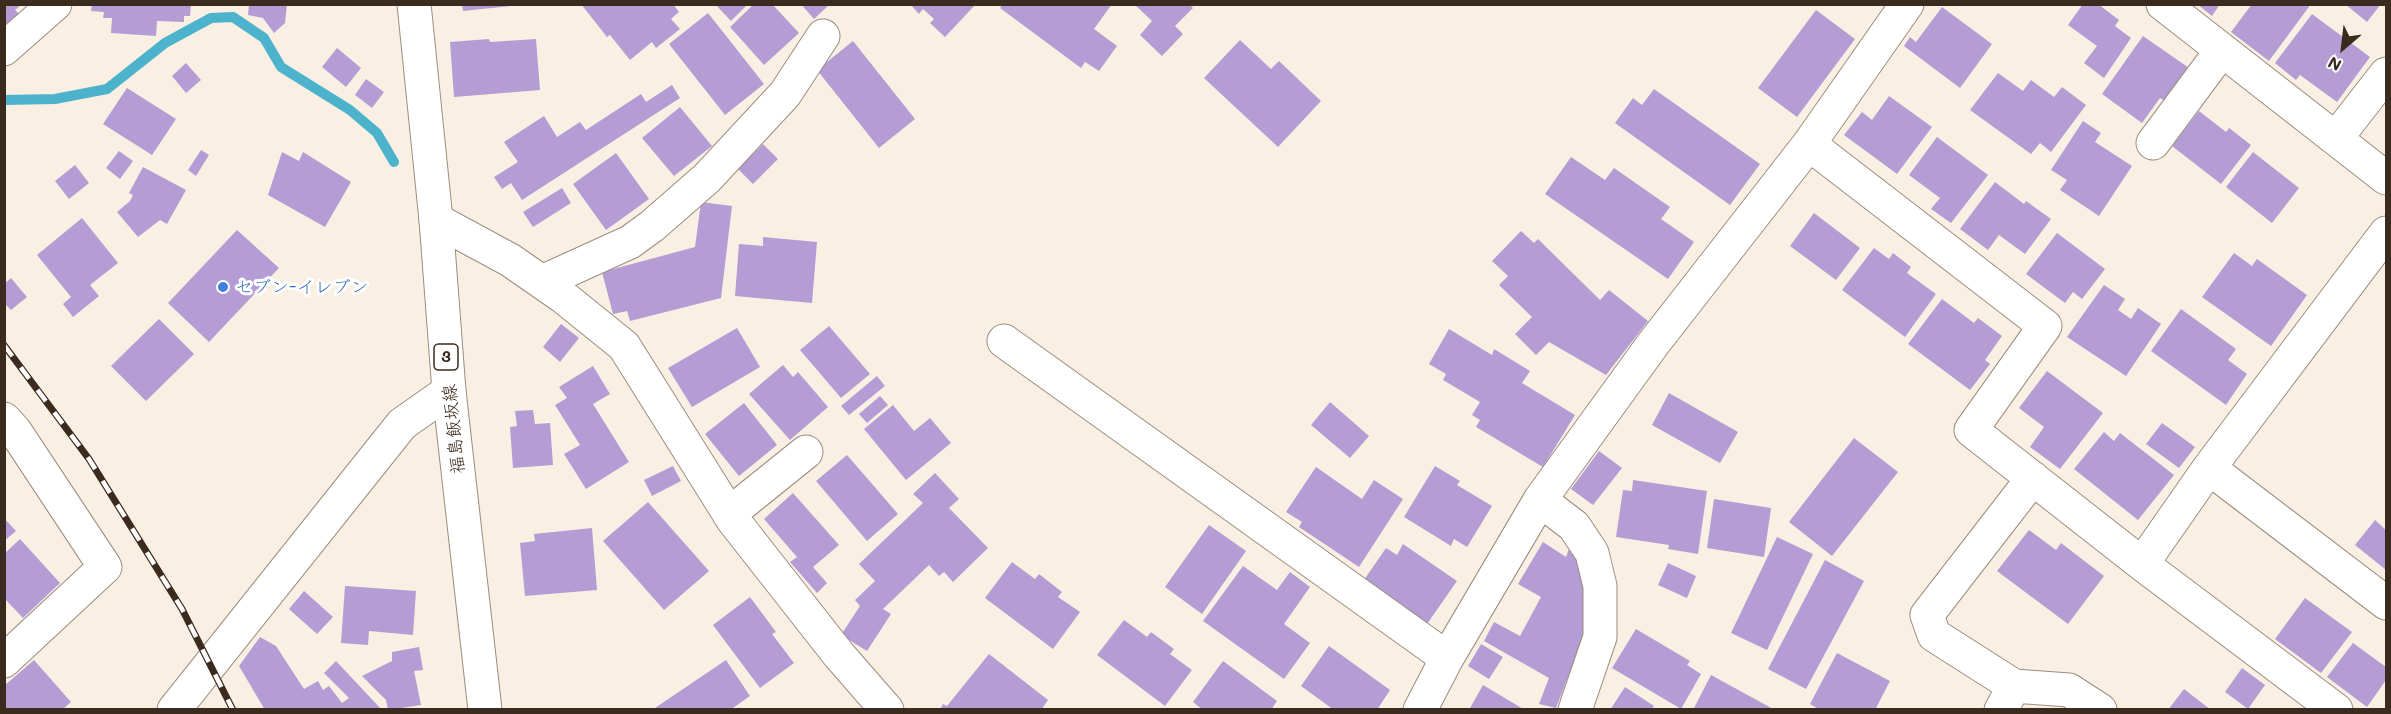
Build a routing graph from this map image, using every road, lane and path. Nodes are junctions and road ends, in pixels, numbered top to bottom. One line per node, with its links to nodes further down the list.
1 (56, 4): 6 (street)
2 (414, 4): 13 (street, 福島飯坂線 / 3)
3 (1907, 4): 11 (street)
4 (2163, 4): 7 (street)
5 (823, 36): 15 (street)
6 (4, 49)
7 (2222, 50): 9 (street); 10 (street)
8 (2386, 74): 9 (street)
9 (2337, 137): 12 (street)
10 (2153, 143)
11 (1809, 144): 21 (street); 22 (street)
12 (2386, 178)
13 (436, 220): 15 (street); 17 (street, 福島飯坂線 / 3)
14 (2386, 233): 20 (street)
15 (542, 282): 23 (street)
16 (1004, 341): 26 (street)
17 (449, 391): 29 (street); 30 (street, 福島飯坂線 / 3)
18 (4, 419): 27 (street)
19 (806, 452): 23 (street)
20 (2209, 468): 24 (street); 25 (street)
21 (2033, 478): 24 (street); 28 (street)
22 (1540, 500): 26 (street); 33 (street)
23 (729, 514): 31 (street)
24 (2142, 564): 35 (street)
25 (2386, 603)
26 (1447, 658): 32 (street)
27 (4, 661)
28 (2008, 698): 34 (street)
29 (174, 710)
30 (485, 710)
31 (887, 710)
32 (1420, 710)
33 (1575, 710)
34 (2100, 710)
35 (2336, 710)

